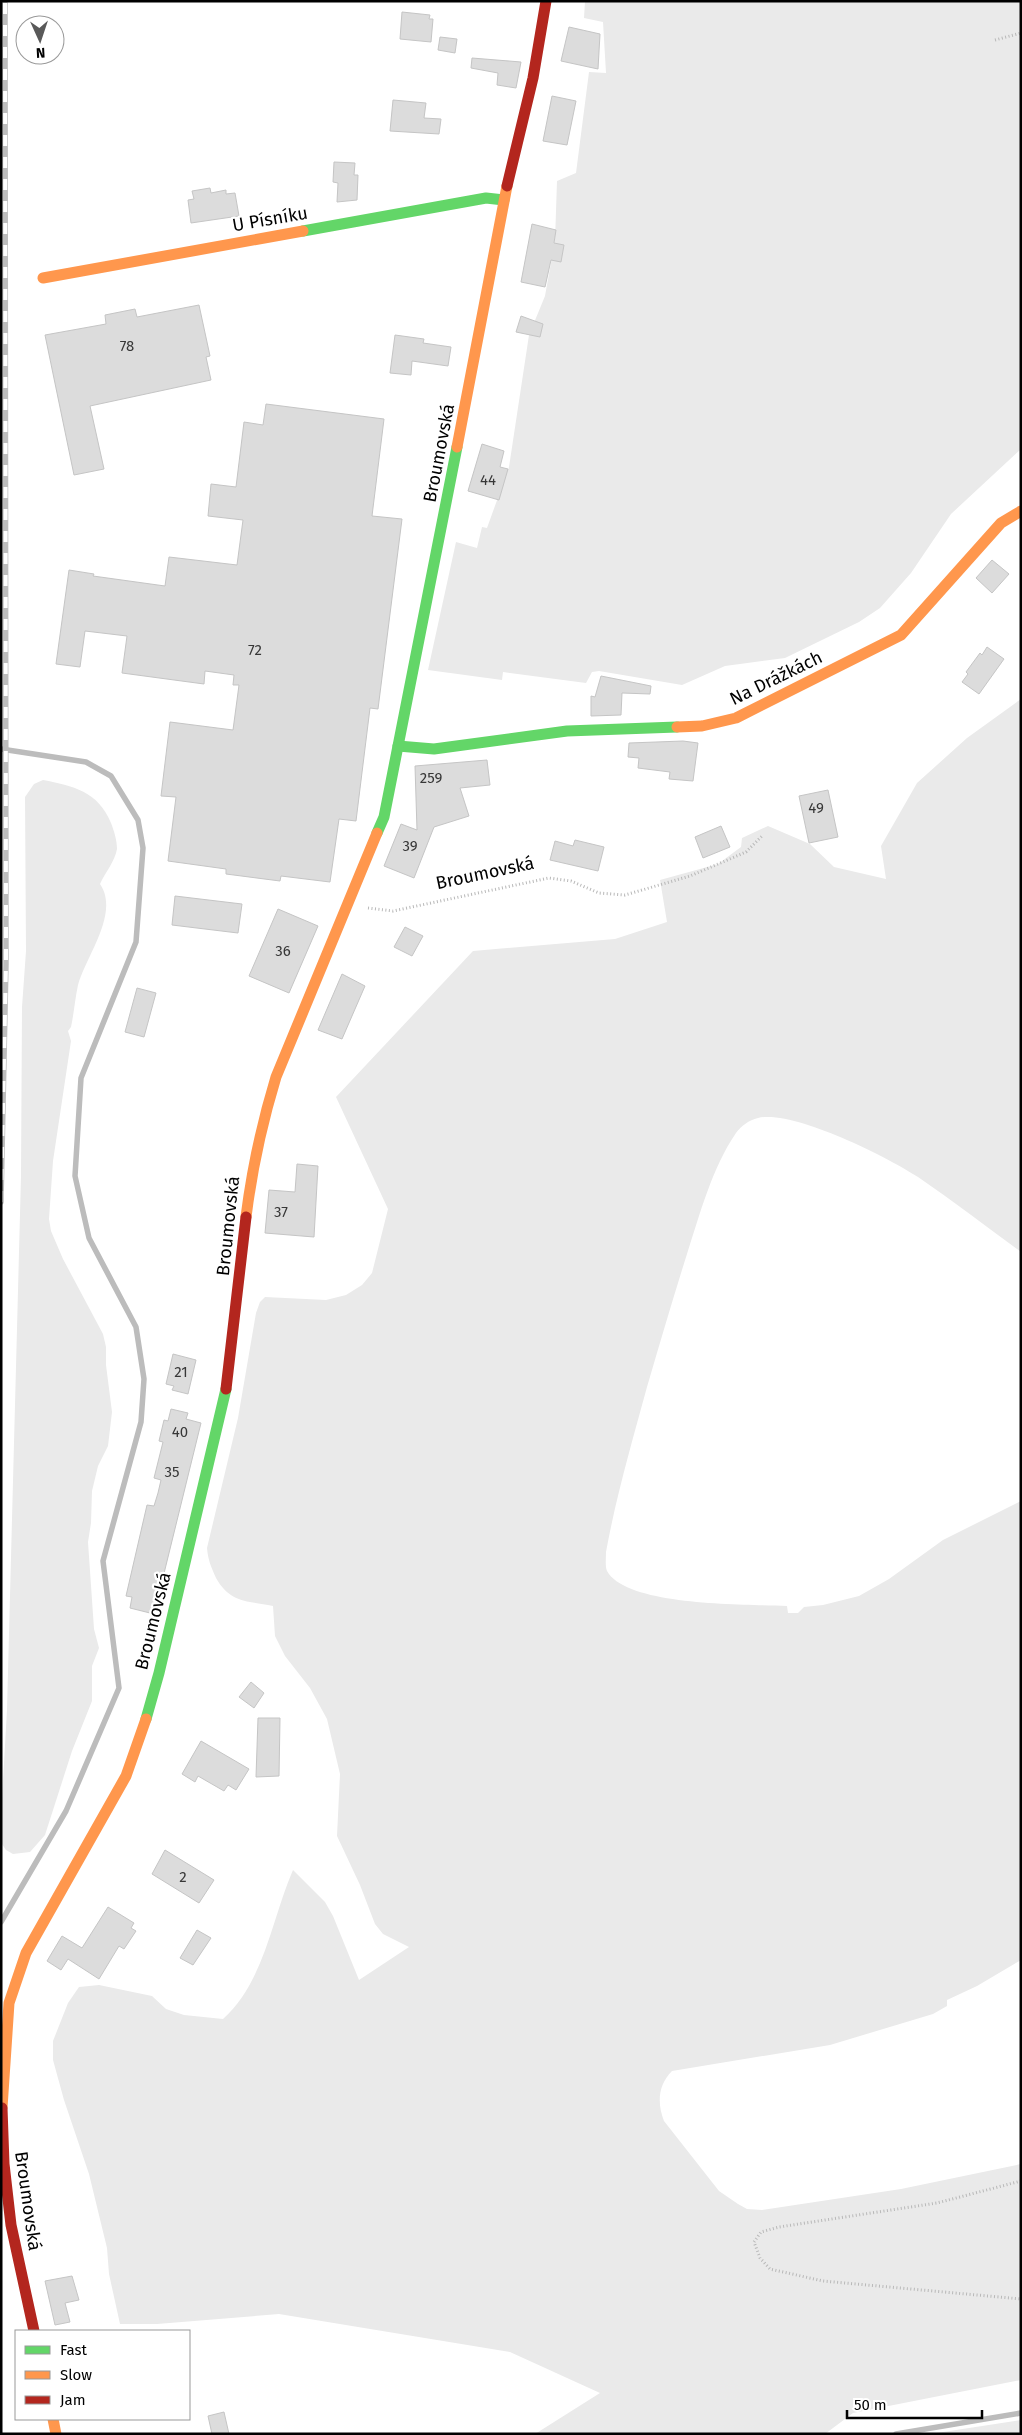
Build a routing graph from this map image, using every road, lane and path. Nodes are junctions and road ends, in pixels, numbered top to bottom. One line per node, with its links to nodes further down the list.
1 (546, 1): 4 (main road, Broumovská)
2 (1021, 33): 3 (path)
3 (995, 40)
4 (504, 200): 5 (main road, U Písníku); 7 (main road, Broumovská)
5 (43, 278)
6 (1021, 511): 7 (main road, Na Drážkách)
7 (398, 746): 9 (main road, Broumovská)
8 (763, 835): 9 (path, Broumovská)
9 (348, 906): 12 (main road, Broumovská)
10 (1021, 2181): 11 (path)
11 (1021, 2299)
12 (34, 2330)
13 (53, 2420): 14 (main road)
14 (56, 2434)

